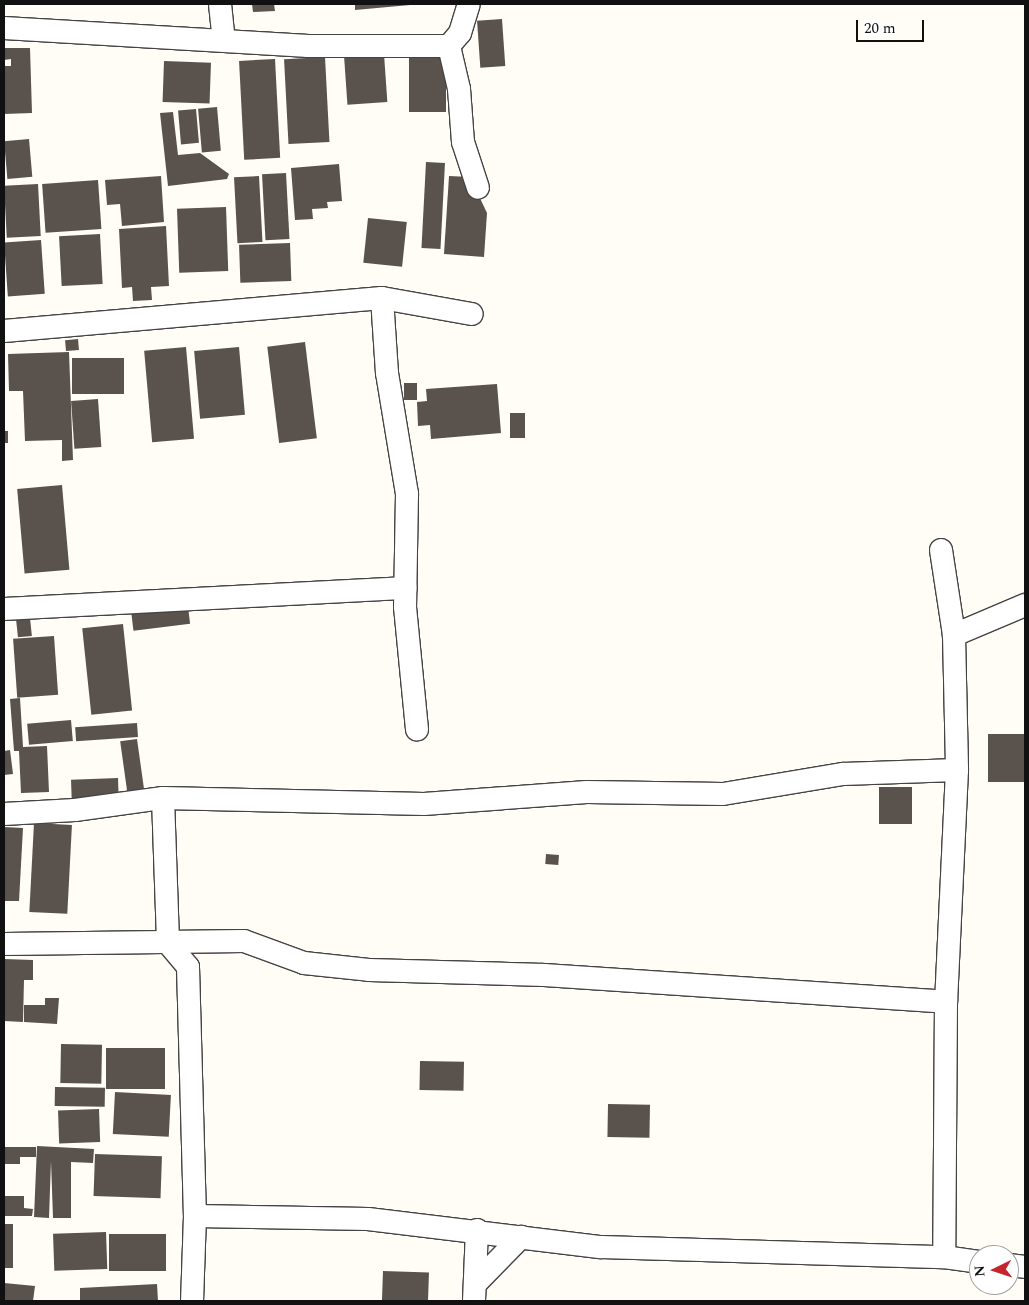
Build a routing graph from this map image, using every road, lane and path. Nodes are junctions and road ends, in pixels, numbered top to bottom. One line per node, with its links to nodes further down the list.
1 (220, 4): 4 (street)
2 (469, 4): 5 (street)
3 (4, 28): 4 (street)
4 (224, 40): 5 (street)
5 (449, 46): 6 (street)
6 (478, 188)
7 (382, 298): 8 (street); 9 (street); 11 (street)
8 (472, 314)
9 (4, 331)
10 (941, 550): 14 (street)
11 (405, 588): 13 (street); 15 (street)
12 (1025, 605): 14 (street)
13 (4, 609)
14 (954, 635): 16 (street)
15 (417, 729)
16 (957, 770): 17 (street); 21 (street)
17 (163, 798): 18 (street); 19 (street)
18 (4, 814)
19 (168, 943): 20 (street); 21 (street); 22 (street)
20 (4, 944)
21 (946, 1002): 25 (street)
22 (195, 1216): 23 (street); 28 (street)
23 (478, 1230): 24 (street); 27 (street)
24 (521, 1237): 25 (street); 27 (street)
25 (944, 1257): 26 (street)
26 (969, 1261)
27 (475, 1293)
28 (192, 1301)

